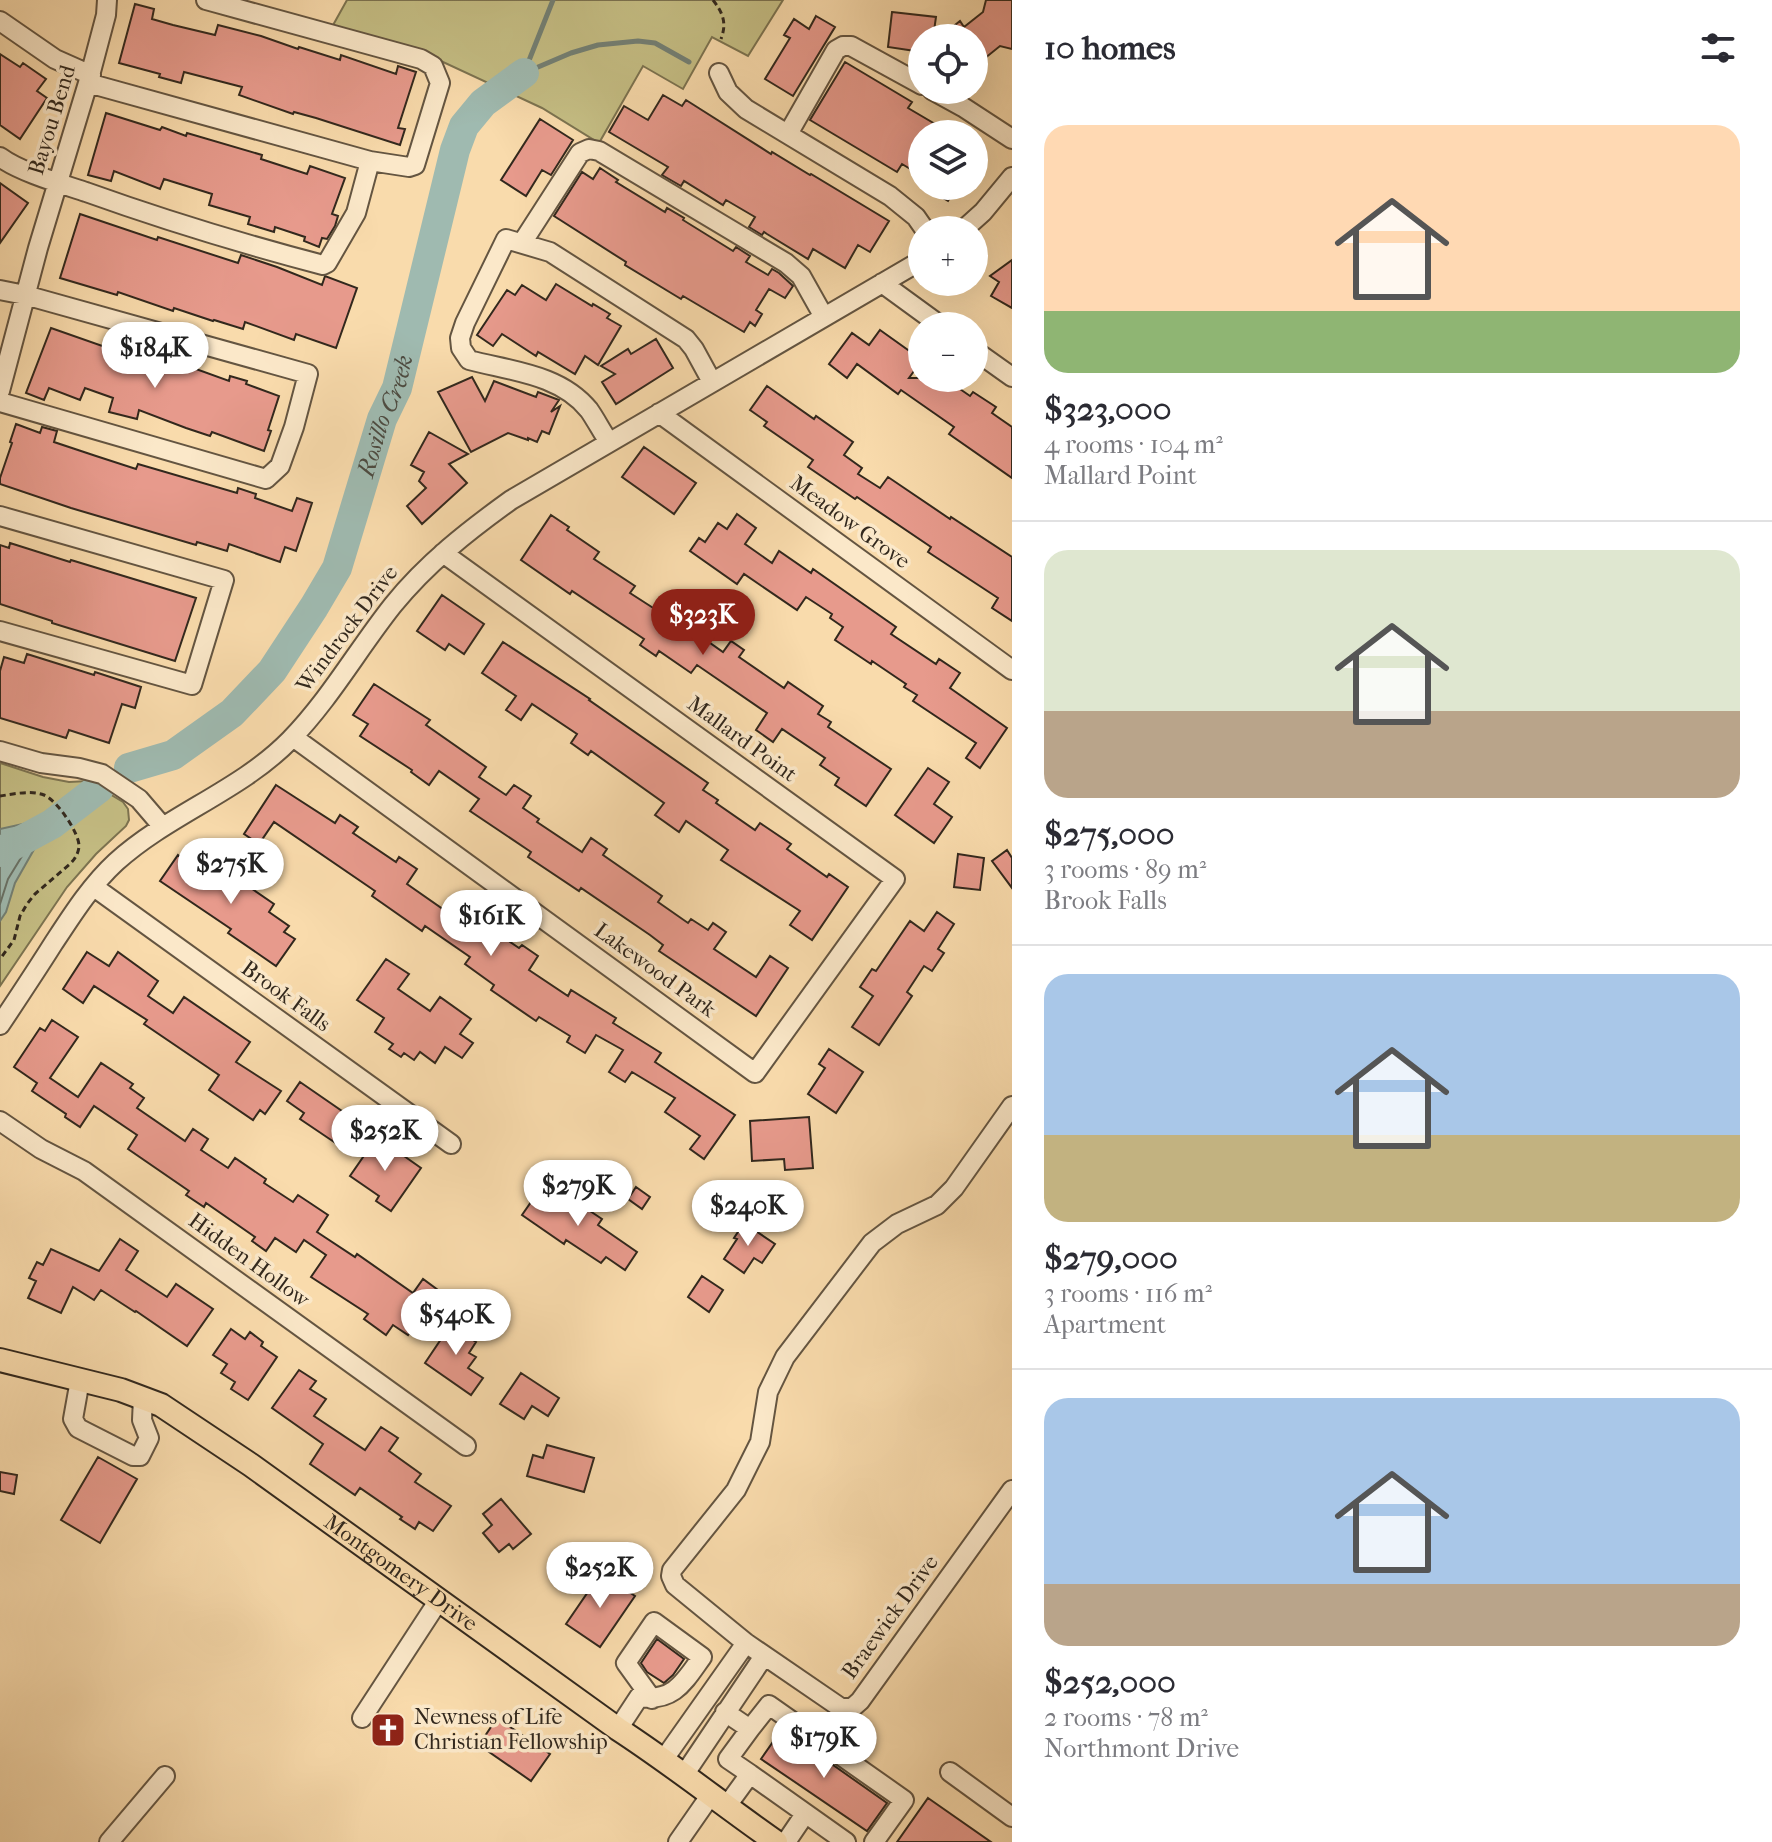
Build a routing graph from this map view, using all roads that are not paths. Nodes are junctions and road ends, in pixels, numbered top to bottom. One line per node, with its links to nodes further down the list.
1 (107, 0): 6 (street, Bayou Bend)
2 (206, 0): 11 (street)
3 (0, 21): 6 (street)
4 (719, 73): 8 (street)
5 (908, 77): 8 (street)
6 (90, 79): 11 (street); 13 (street, Bayou Bend)
7 (958, 104): 9 (street)
8 (788, 134): 14 (street)
9 (1012, 139)
10 (0, 157): 13 (street)
11 (370, 161): 13 (street)
12 (1012, 177): 15 (street)
13 (58, 183): 20 (street, Bayou Bend)
14 (915, 216)
15 (979, 216)
16 (514, 241): 22 (street); 25 (street); 29 (street)
17 (908, 268): 18 (street, Windrock Drive)
18 (882, 283): 21 (street); 22 (street, Windrock Drive)
19 (0, 290): 20 (street)
20 (25, 295): 26 (street, Bayou Bend); 27 (street)
21 (922, 312)
22 (824, 317): 25 (street, Windrock Drive)
23 (988, 360): 24 (street)
24 (1012, 377)
25 (712, 382): 28 (street, Windrock Drive)
26 (0, 391)
27 (0, 402)
28 (659, 413): 29 (street, Windrock Drive); 33 (street, Meadow Grove)
29 (609, 442): 31 (street, Windrock Drive)
30 (0, 516): 32 (street)
31 (443, 553): 34 (street, Windrock Drive); 39 (street, Mallard Point)
32 (0, 631)
33 (1012, 670)
34 (293, 737): 36 (street, Windrock Drive); 39 (street, Lakewood Park)
35 (0, 751): 36 (street)
36 (163, 827): 37 (street, Windrock Drive)
37 (94, 887): 38 (street, Windrock Drive); 42 (street, Brook Falls)
38 (0, 1025)
39 (755, 1073)
40 (1012, 1106): 49 (street, Braewick Drive)
41 (0, 1121): 46 (street, Hidden Hollow)
42 (451, 1144)
43 (0, 1360): 44 (main road, Montgomery Drive)
44 (80, 1380): 45 (main road, Montgomery Drive); 45 (street)
45 (143, 1398): 48 (main road, Montgomery Drive)
46 (466, 1446)
47 (1012, 1490): 50 (street, Braewick Drive)
48 (439, 1600): 53 (street); 54 (main road, Montgomery Drive)
49 (746, 1643): 50 (street, Braewick Drive); 52 (street)
50 (764, 1656): 51 (street)
51 (725, 1712): 55 (street); 59 (street)
52 (697, 1714): 54 (street); 56 (street)
53 (362, 1718)
54 (618, 1729): 56 (main road, Montgomery Drive)
55 (750, 1729): 58 (street); 69 (street)
56 (664, 1759): 59 (main road, Montgomery Drive)
57 (950, 1772): 63 (street)
58 (750, 1774): 61 (street); 62 (street)
59 (684, 1775): 61 (main road, Montgomery Drive)
60 (165, 1776): 64 (street)
61 (718, 1801): 65 (street); 66 (main road, Montgomery Drive)
62 (805, 1814): 67 (street); 68 (street)
63 (1012, 1817)
64 (109, 1842)
65 (678, 1842)
66 (776, 1842)
67 (786, 1842)
68 (846, 1842)
69 (874, 1842)

